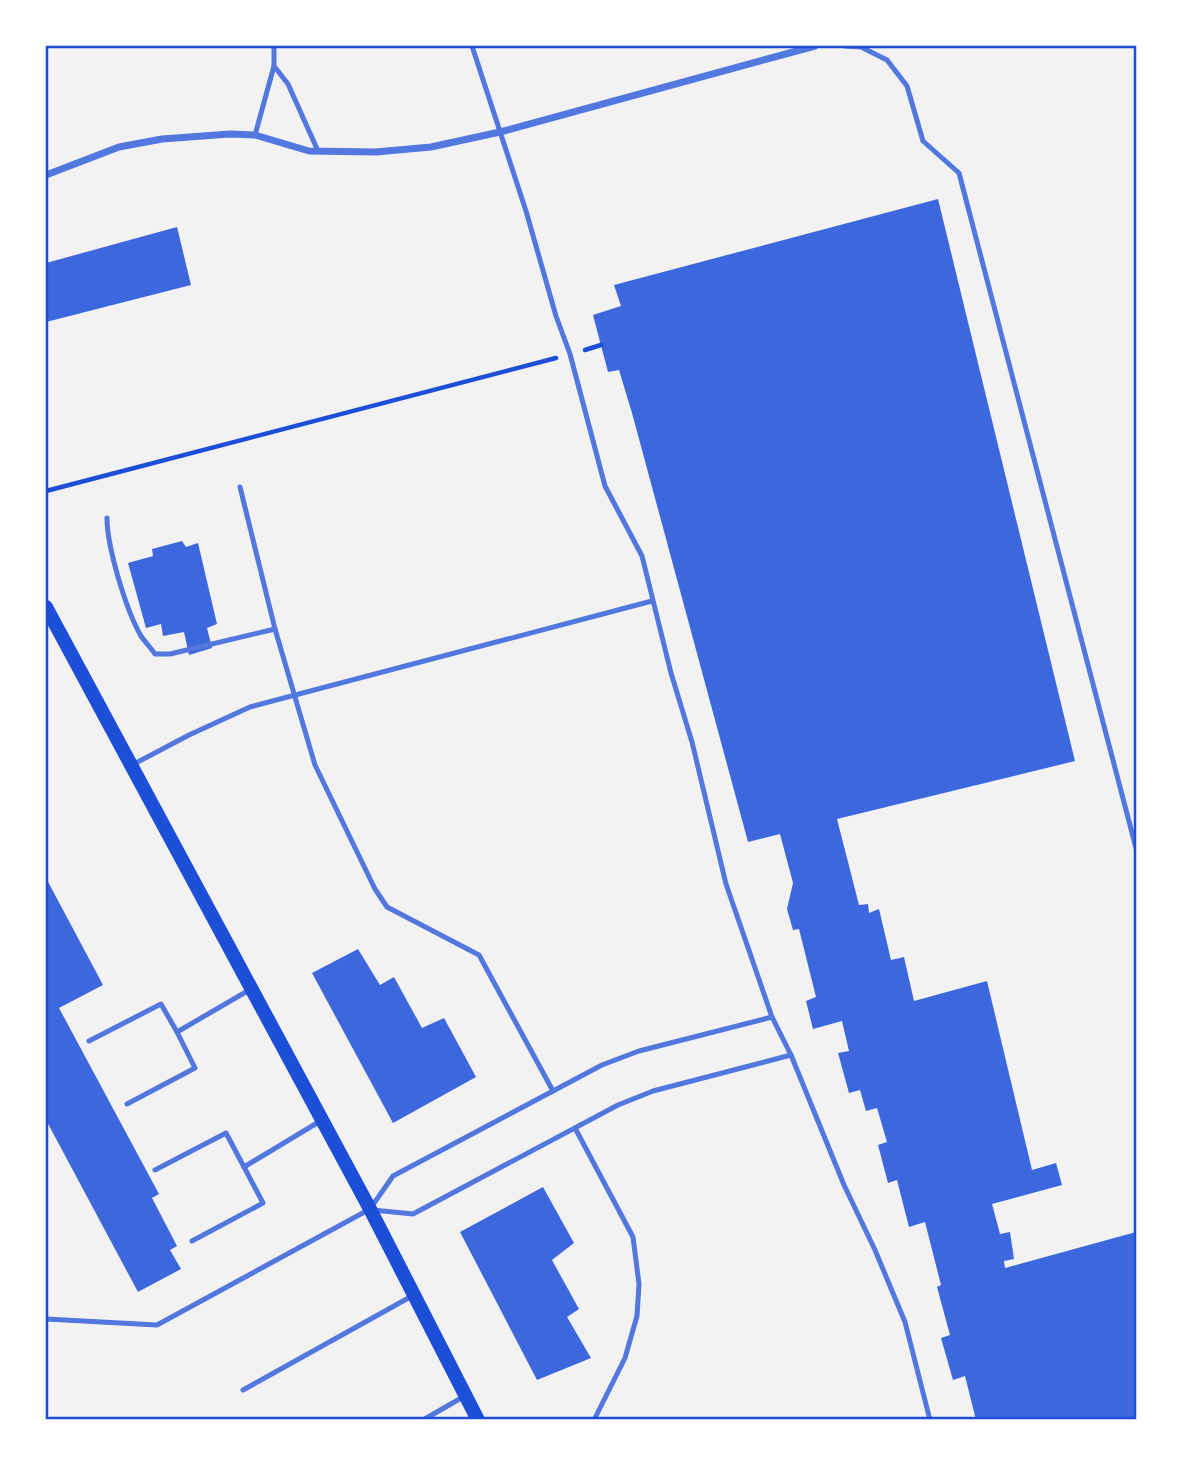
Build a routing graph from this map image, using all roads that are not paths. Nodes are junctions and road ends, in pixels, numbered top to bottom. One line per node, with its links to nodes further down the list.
1 (274, 46): 5 (lane)
2 (472, 46): 6 (lane)
3 (815, 46): 6 (street)
4 (845, 46): 17 (lane)
5 (274, 66): 7 (lane); 8 (lane)
6 (500, 132): 8 (street); 12 (lane)
7 (255, 135): 8 (street); 9 (street)
8 (318, 151)
9 (46, 175)
10 (240, 487): 14 (lane)
11 (107, 518): 14 (lane)
12 (652, 601): 15 (lane); 19 (lane)
13 (46, 607): 16 (main road)
14 (275, 629): 15 (lane)
15 (295, 695): 16 (lane); 23 (lane)
16 (131, 766): 18 (main road)
17 (1136, 848)
18 (251, 989): 20 (lane); 25 (main road)
19 (772, 1017): 22 (lane); 23 (lane)
20 (177, 1032): 21 (lane); 24 (lane)
21 (89, 1041)
22 (791, 1055): 26 (lane); 38 (lane)
23 (554, 1091): 29 (lane)
24 (127, 1104)
25 (322, 1120): 27 (lane); 29 (main road)
26 (575, 1128): 29 (lane); 37 (lane)
27 (244, 1167): 28 (lane); 30 (lane)
28 (155, 1170)
29 (370, 1209): 31 (main road); 32 (lane)
30 (192, 1241)
31 (414, 1295): 33 (lane); 34 (main road)
32 (46, 1319)
33 (243, 1390)
34 (466, 1395): 35 (lane); 36 (main road)
35 (423, 1419)
36 (478, 1419)
37 (594, 1419)
38 (930, 1419)

